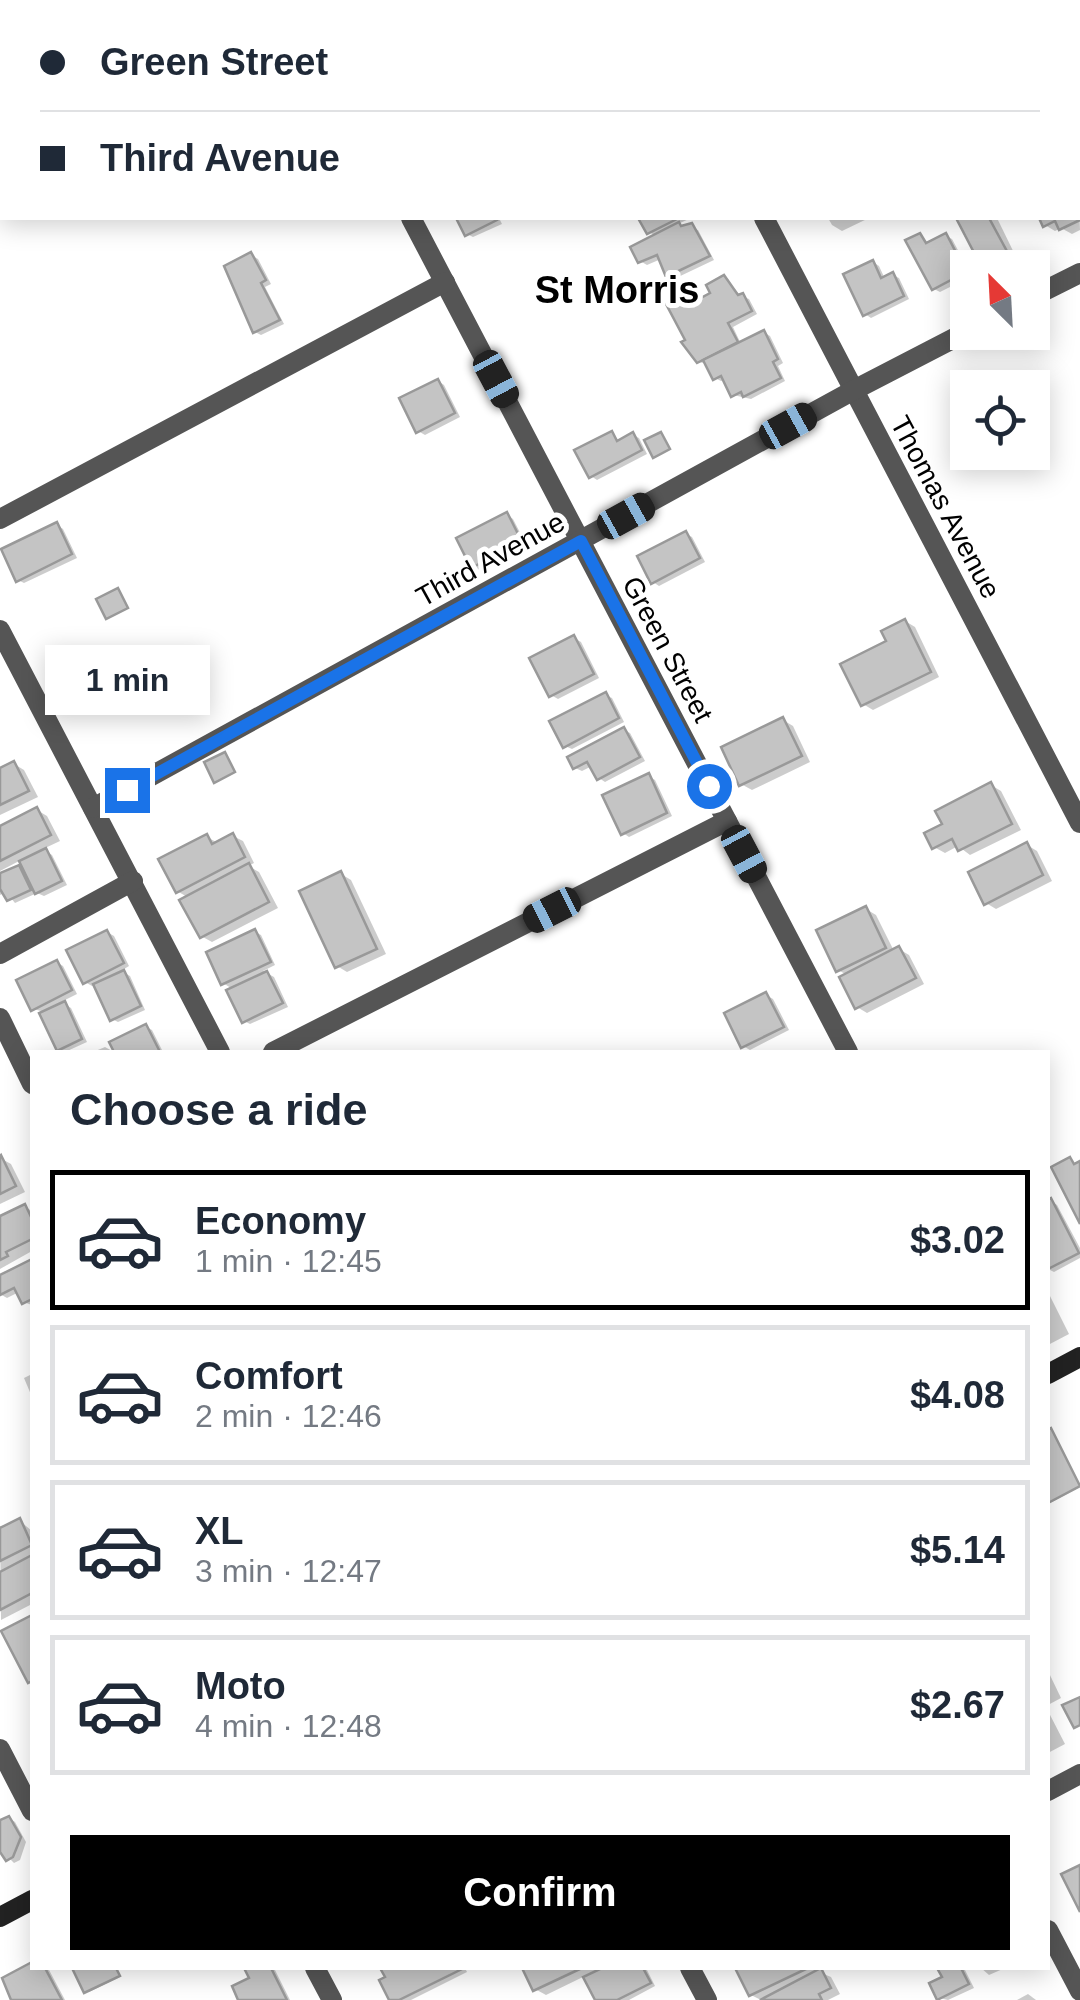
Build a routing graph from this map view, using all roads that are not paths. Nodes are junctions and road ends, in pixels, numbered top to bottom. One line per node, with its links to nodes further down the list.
1 (412, 220): 4 (street, Green Street)
2 (765, 220): 7 (street, Thomas Avenue)
3 (1080, 273): 5 (street)
4 (445, 282): 8 (street); 9 (street, Green Street)
5 (1050, 289)
6 (950, 340): 7 (street, Third Avenue)
7 (854, 390): 9 (street, Third Avenue); 13 (street, Thomas Avenue)
8 (0, 519)
9 (581, 541): 11 (street, Third Avenue); 12 (street, Green Street)
10 (0, 630): 11 (street)
11 (93, 808): 14 (street)
12 (727, 821): 18 (street); 19 (street, Green Street)
13 (1080, 823)
14 (133, 881): 15 (street); 17 (street)
15 (0, 954)
16 (0, 1018): 20 (street)
17 (219, 1050)
18 (277, 1050)
19 (847, 1050)
20 (30, 1080)
21 (1080, 1357): 22 (main road)
22 (1050, 1373)
23 (0, 1749): 26 (street)
24 (1080, 1774): 25 (street)
25 (1050, 1790)
26 (30, 1806)
27 (30, 1901): 28 (main road)
28 (0, 1917)
29 (1050, 1934): 32 (street)
30 (316, 1970): 33 (street)
31 (691, 1970): 34 (street)
32 (1080, 1991)
33 (332, 2000)
34 (707, 2000)

